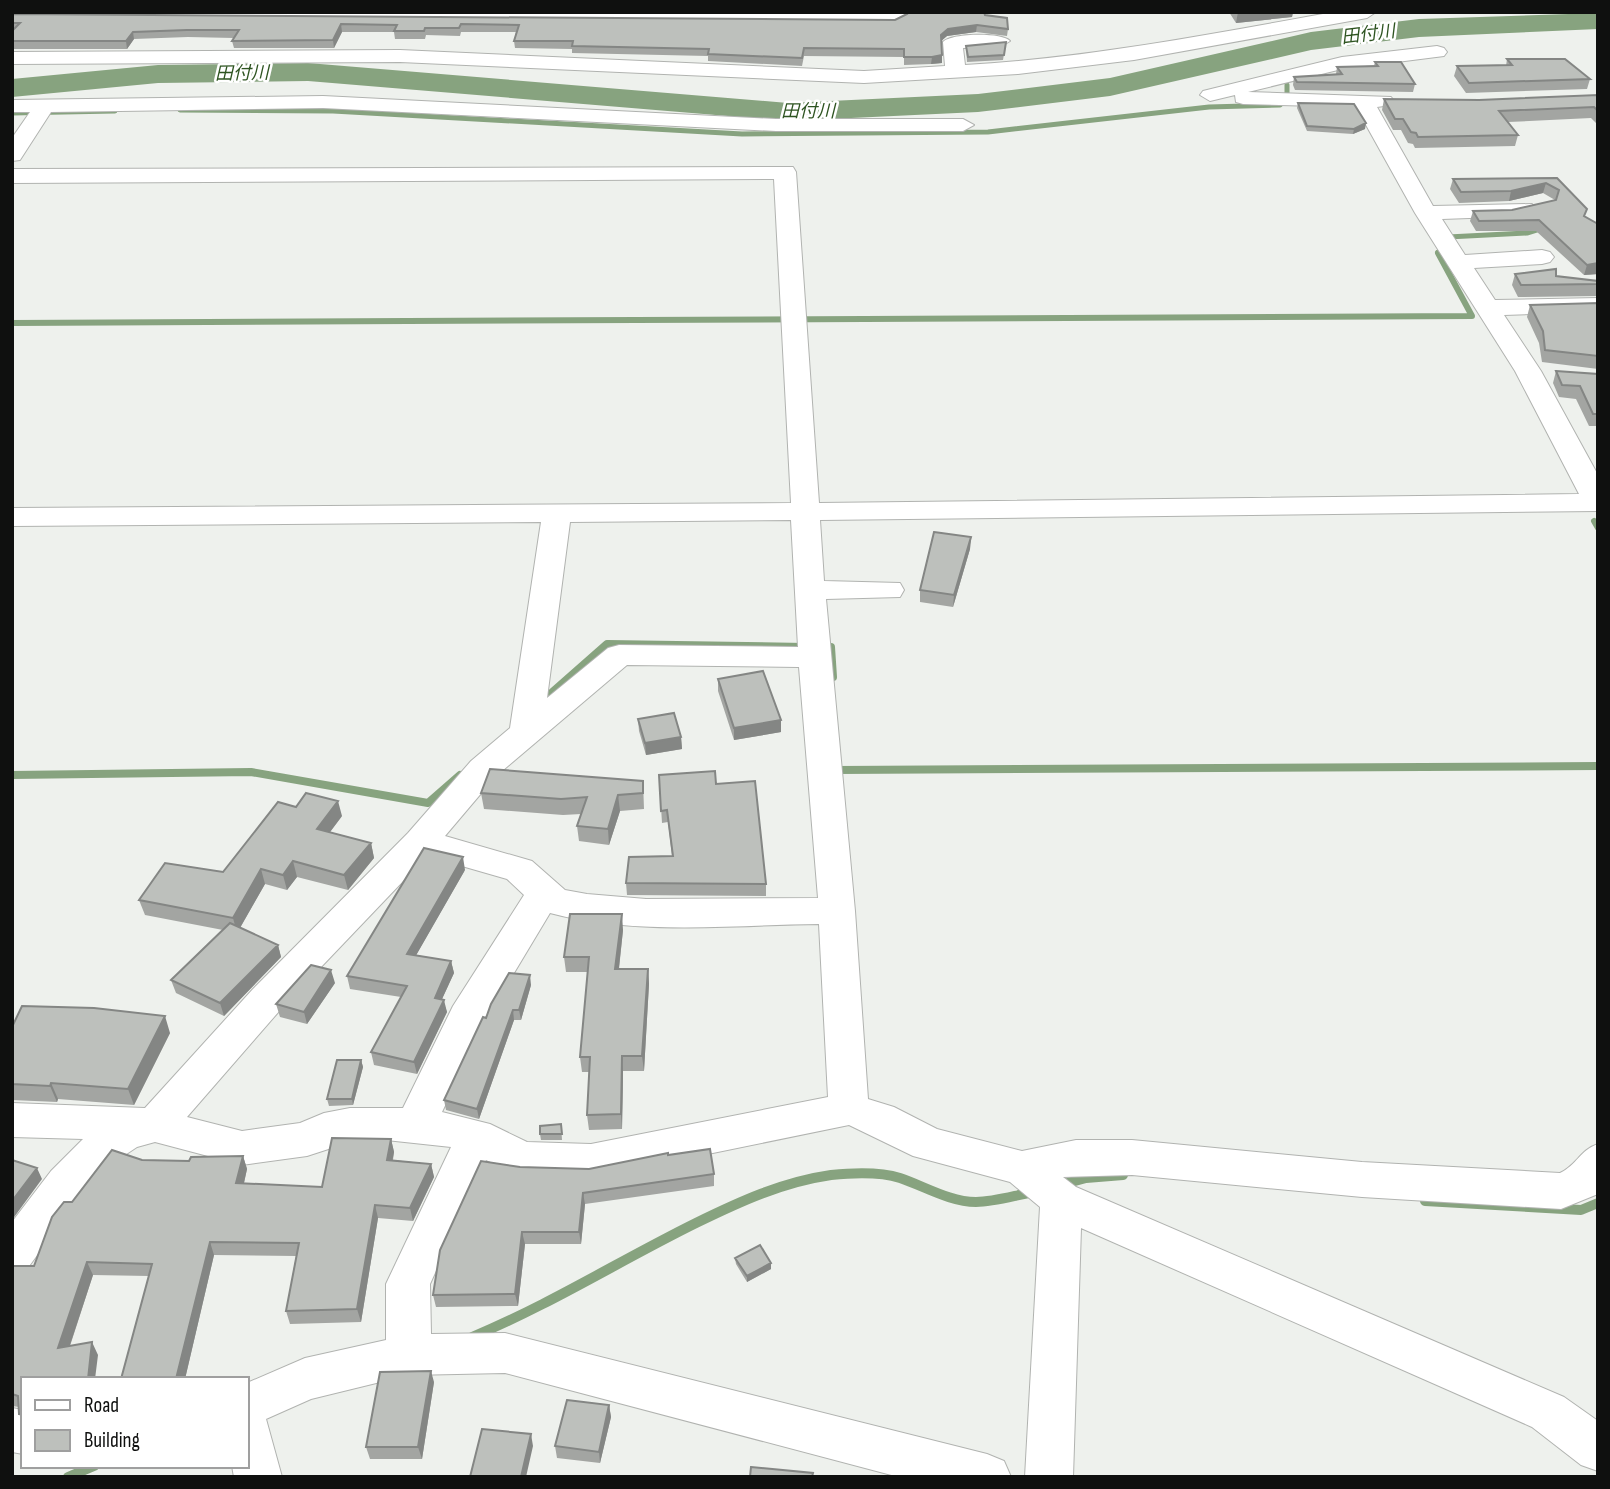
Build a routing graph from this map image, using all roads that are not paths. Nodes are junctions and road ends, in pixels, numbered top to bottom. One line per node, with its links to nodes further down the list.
1 (895, 12): 6 (street)
2 (12, 13): 3 (street)
3 (160, 13): 4 (street); 7 (street)
4 (310, 13): 6 (street); 10 (street)
5 (1359, 13): 13 (street)
6 (615, 15): 12 (street)
7 (148, 30)
8 (1000, 41): 13 (street)
9 (1437, 52): 14 (street)
10 (288, 55): 11 (street); 12 (street)
11 (12, 58)
12 (604, 66): 13 (street)
13 (954, 73)
14 (1210, 95)
15 (1243, 98): 16 (street)
16 (1363, 101): 17 (street); 24 (street)
17 (1400, 101)
18 (45, 105): 19 (street); 20 (street); 21 (street)
19 (12, 106)
20 (963, 125)
21 (12, 155)
22 (12, 176): 33 (street)
23 (1544, 203): 24 (street)
24 (1426, 213): 26 (street)
25 (1542, 257): 26 (street)
26 (1460, 262): 28 (street)
27 (1597, 306): 28 (street)
28 (1488, 308): 29 (street)
29 (1528, 371): 30 (street); 31 (street)
30 (1563, 374)
31 (1598, 502): 33 (street)
32 (557, 512): 33 (street); 34 (street); 38 (street)
33 (805, 512): 35 (street)
34 (12, 517)
35 (810, 590): 36 (street); 37 (street)
36 (889, 590)
37 (814, 657): 38 (street); 41 (street)
38 (526, 735): 39 (street)
39 (420, 842): 40 (street); 44 (street)
40 (545, 892): 41 (street); 45 (street)
41 (837, 911): 42 (street)
42 (849, 1109): 46 (street); 48 (street)
43 (12, 1120): 44 (street)
44 (155, 1125): 45 (street); 49 (street)
45 (415, 1126): 46 (street)
46 (476, 1136): 50 (street)
47 (1598, 1161): 48 (street)
48 (1041, 1184): 53 (street); 56 (street)
49 (12, 1256)
50 (409, 1356): 51 (street); 55 (street)
51 (248, 1405)
52 (248, 1433): 54 (street)
53 (1598, 1448)
54 (258, 1477)
55 (987, 1477)
56 (1049, 1477)

